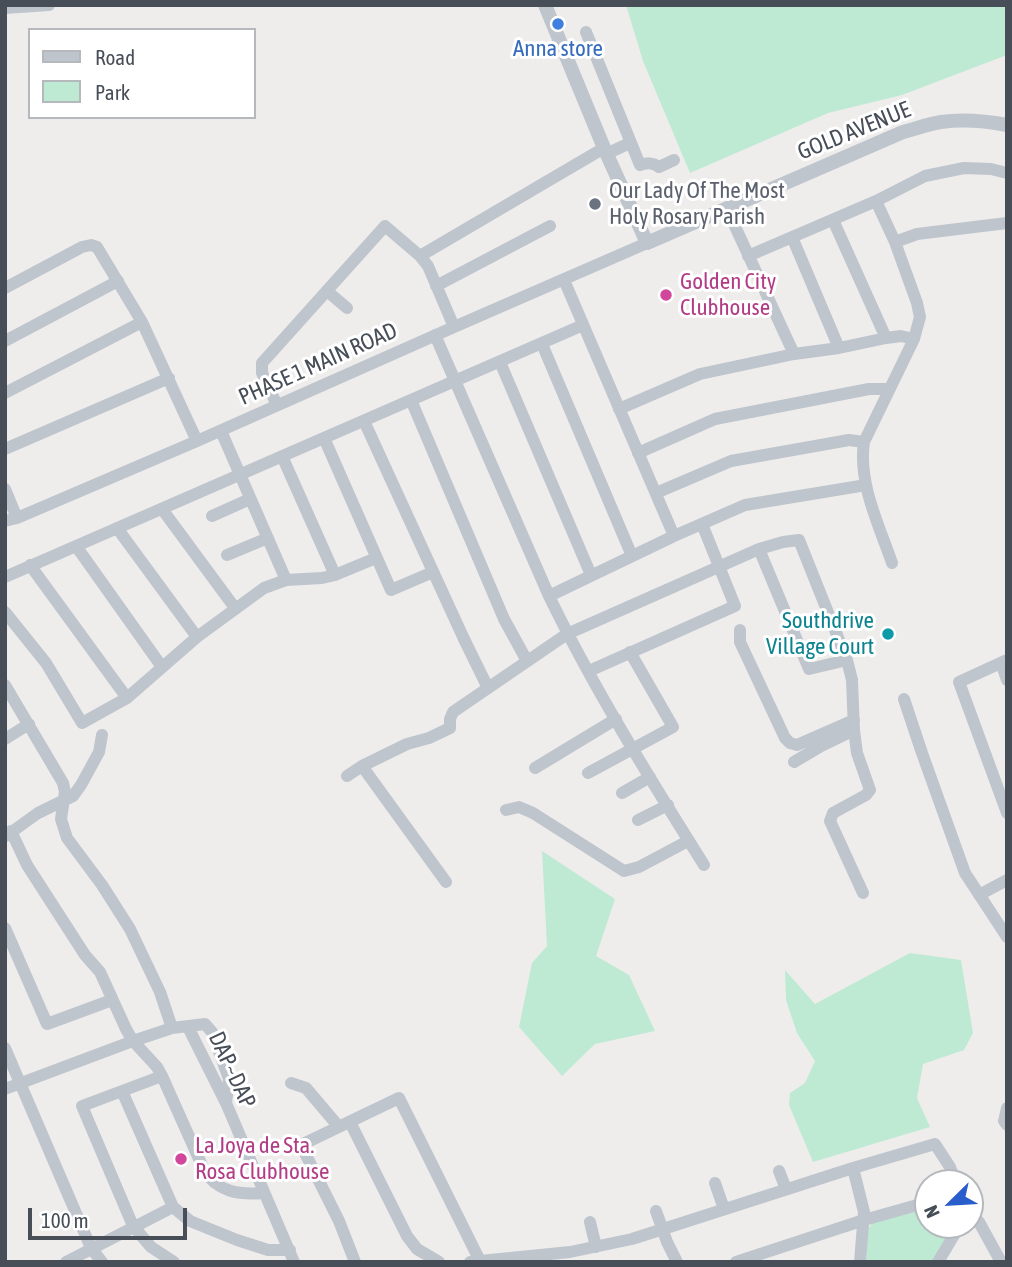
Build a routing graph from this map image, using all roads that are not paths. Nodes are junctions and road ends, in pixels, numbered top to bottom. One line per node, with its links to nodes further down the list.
1 (48, 5): 3 (street)
2 (545, 5): 7 (street)
3 (10, 7)
4 (586, 32): 6 (street)
5 (1007, 125): 11 (street, GOLD AVENUE)
6 (631, 142): 7 (street); 8 (street)
7 (605, 151): 17 (street); 18 (street)
8 (674, 160)
9 (1007, 173): 10 (street)
10 (876, 201): 12 (street); 16 (street)
11 (727, 209): 17 (street, GOLD AVENUE); 19 (street)
12 (834, 220): 15 (street); 30 (street)
13 (1007, 223): 16 (street)
14 (550, 226): 22 (street)
15 (792, 237): 19 (street); 34 (street)
16 (895, 242): 31 (street)
17 (647, 243): 20 (street, PHASE 1 MAIN ROAD)
18 (420, 256): 22 (street); 24 (street)
19 (748, 256): 35 (street)
20 (564, 280): 27 (street); 28 (street, PHASE 1 MAIN ROAD)
21 (118, 281): 23 (street); 26 (street); 32 (street)
22 (436, 286): 28 (street)
23 (5, 288)
24 (327, 291): 25 (street); 42 (street)
25 (347, 307)
26 (142, 322): 37 (street); 40 (street)
27 (583, 325): 33 (street); 43 (street)
28 (454, 327): 29 (street, PHASE 1 MAIN ROAD)
29 (435, 335): 38 (street); 42 (street, PHASE 1 MAIN ROAD)
30 (886, 338): 31 (street); 34 (street)
31 (914, 340): 39 (street)
32 (5, 341)
33 (542, 344): 36 (street); 67 (street)
34 (839, 348): 35 (street)
35 (794, 354): 43 (street)
36 (500, 362): 38 (street); 74 (street)
37 (169, 378): 47 (street); 49 (street)
38 (456, 381): 41 (street); 77 (street)
39 (889, 389): 48 (street); 50 (street)
40 (5, 393)
41 (411, 400): 44 (street); 85 (street)
42 (277, 405): 45 (street, PHASE 1 MAIN ROAD)
43 (620, 409): 50 (street)
44 (364, 421): 46 (street); 72 (street)
45 (221, 431): 47 (street, PHASE 1 MAIN ROAD); 52 (street)
46 (324, 438): 51 (street); 68 (street)
47 (197, 441): 59 (street, PHASE 1 MAIN ROAD)
48 (864, 442): 53 (street); 55 (street)
49 (5, 449)
50 (638, 453): 55 (street)
51 (282, 456): 52 (street); 73 (street)
52 (240, 475): 56 (street); 57 (street)
53 (866, 485): 60 (street); 69 (street)
54 (5, 489): 59 (street)
55 (656, 493): 62 (street)
56 (250, 499): 58 (street); 63 (street)
57 (162, 509): 61 (street); 78 (street)
58 (212, 516)
59 (11, 519)
60 (702, 524): 62 (street); 71 (street)
61 (117, 528): 64 (street); 82 (street)
62 (674, 536): 67 (street)
63 (268, 538): 66 (street); 76 (street)
64 (76, 546): 70 (street); 87 (street)
65 (758, 549): 71 (street); 84 (street); 84 (street)
66 (227, 555)
67 (632, 556): 74 (street)
68 (376, 558): 72 (street); 73 (street)
69 (892, 563)
70 (30, 565): 75 (street); 92 (street)
71 (719, 566): 81 (street); 83 (street)
72 (433, 572): 91 (street)
73 (335, 575): 76 (street)
74 (591, 575): 77 (street)
75 (5, 577)
76 (286, 580): 78 (street)
77 (549, 596): 81 (street)
78 (235, 608): 82 (street)
79 (5, 612): 92 (street)
80 (740, 630): 96 (street)
81 (567, 634): 85 (street); 88 (street)
82 (197, 637): 87 (street)
83 (630, 652): 88 (street); 99 (street)
84 (847, 660): 96 (street)
85 (527, 661): 91 (street)
86 (1004, 662): 89 (street); 110 (street)
87 (162, 667): 92 (street)
88 (589, 671): 94 (street)
89 (1007, 680)
90 (5, 685): 95 (street)
91 (488, 688): 101 (street)
92 (127, 698)
93 (904, 699): 118 (street)
94 (616, 719): 99 (street); 102 (street)
95 (29, 724): 98 (street); 107 (street)
96 (854, 725): 100 (street); 117 (street)
97 (102, 735): 107 (street)
98 (5, 739)
99 (633, 748): 103 (street); 105 (street)
100 (794, 762)
101 (362, 766): 104 (street); 116 (street)
102 (535, 768)
103 (588, 773)
104 (347, 776)
105 (650, 777): 106 (street); 108 (street)
106 (622, 793)
107 (63, 801): 112 (street); 123 (street)
108 (667, 805): 111 (street); 113 (street)
109 (506, 810): 113 (street)
110 (1007, 813)
111 (638, 820)
112 (8, 833): 121 (street)
113 (688, 841): 114 (street)
114 (704, 865)
115 (1007, 880): 118 (street)
116 (446, 882)
117 (863, 892)
118 (979, 895): 120 (street)
119 (5, 928): 121 (street)
120 (1007, 937)
121 (112, 1000): 124 (street)
122 (188, 1027): 123 (street, DAP~DAP); 131 (street, DAP~DAP); 131 (street)
123 (172, 1028): 124 (street, DAP~DAP)
124 (133, 1041): 126 (street); 127 (street, DAP~DAP)
125 (5, 1048): 127 (street)
126 (162, 1076): 130 (street); 140 (street)
127 (20, 1083): 129 (street, DAP~DAP); 152 (street)
128 (291, 1083): 133 (street)
129 (5, 1090)
130 (122, 1091): 142 (street); 147 (street)
131 (226, 1103): 140 (street, DAP~DAP)
132 (1007, 1108): 134 (street)
133 (345, 1124): 154 (street); 158 (street); 159 (street)
134 (1007, 1125)
135 (853, 1168): 136 (street); 139 (street); 145 (street)
136 (951, 1169)
137 (779, 1171): 139 (street)
138 (715, 1183): 143 (street)
139 (786, 1189): 143 (street)
140 (263, 1193): 153 (street, DAP~DAP)
141 (914, 1206): 145 (street)
142 (173, 1207): 147 (street); 153 (street)
143 (724, 1209): 148 (street)
144 (656, 1211): 148 (street)
145 (864, 1220): 161 (street); 162 (street)
146 (590, 1222): 151 (street)
147 (133, 1226): 152 (street); 157 (street)
148 (662, 1229): 151 (street); 160 (street)
149 (984, 1231): 164 (street)
150 (952, 1239): 163 (street)
151 (596, 1247): 154 (street)
152 (91, 1248): 155 (street); 156 (street)
153 (292, 1256)
154 (475, 1261)
155 (66, 1262)
156 (102, 1262)
157 (174, 1262)
158 (355, 1262)
159 (439, 1262)
160 (677, 1262)
161 (736, 1262)
162 (860, 1262)
163 (938, 1262)
164 (1001, 1262)

